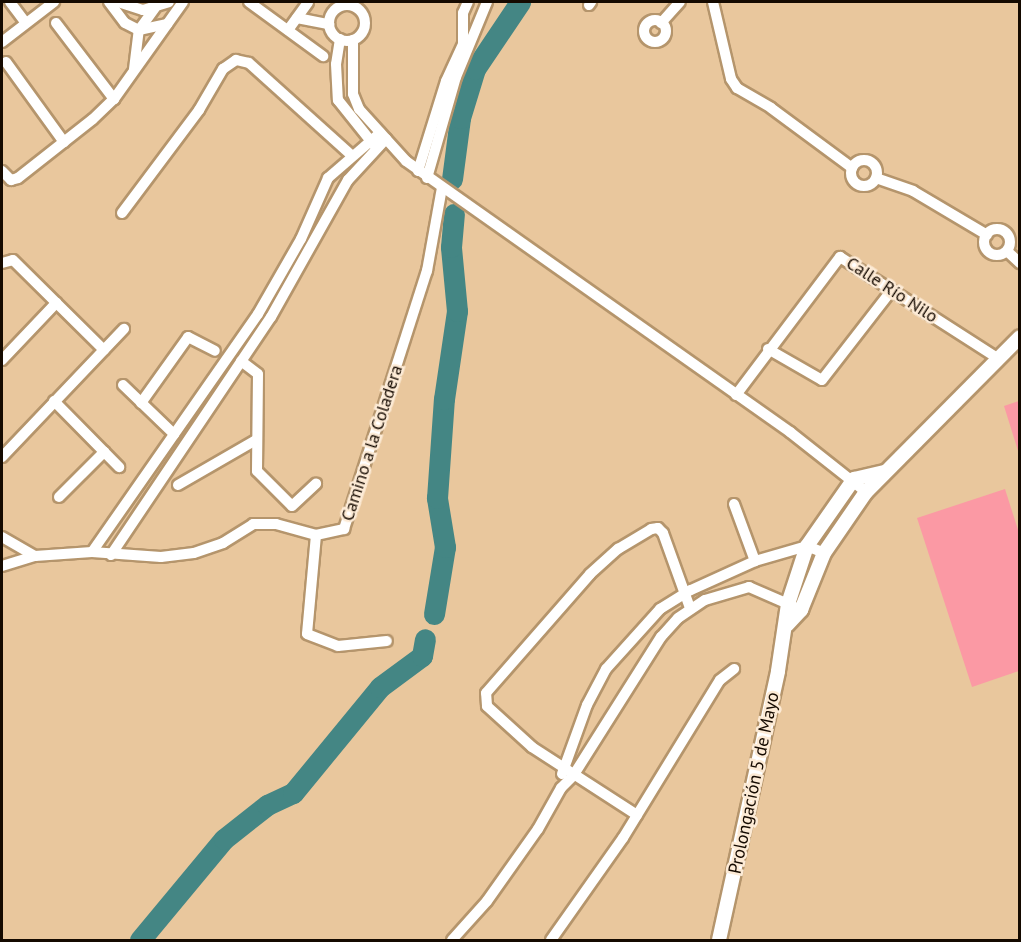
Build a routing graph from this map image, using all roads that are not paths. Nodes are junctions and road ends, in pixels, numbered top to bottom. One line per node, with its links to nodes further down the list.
1 (10, 2): 17 (street)
2 (54, 2): 17 (street)
3 (108, 2): 22 (street)
4 (118, 2): 15 (street)
5 (169, 2): 15 (street)
6 (183, 2): 20 (street)
7 (249, 2): 23 (street)
8 (308, 2): 16 (street)
9 (468, 2): 38 (street)
10 (487, 2): 38 (street)
11 (680, 2): 19 (street)
12 (347, 3): 14 (street); 21 (street)
13 (712, 3): 36 (street)
14 (360, 6): 25 (street)
15 (155, 8): 22 (street)
16 (297, 18): 21 (street); 23 (street)
17 (26, 23): 26 (street)
18 (56, 23): 30 (street)
19 (661, 23)
20 (168, 24): 22 (street); 29 (street)
21 (329, 24): 24 (street)
22 (139, 30): 29 (street)
23 (288, 30): 27 (street)
24 (340, 39): 25 (street); 33 (street)
25 (353, 40): 31 (street)
26 (2, 42)
27 (323, 56)
28 (6, 62): 32 (street)
29 (134, 70): 30 (street)
30 (114, 99): 32 (street)
31 (383, 136): 33 (street); 34 (street)
32 (64, 142): 37 (street)
33 (373, 144): 34 (street); 35 (street); 44 (street)
34 (394, 150): 38 (street)
35 (351, 155): 41 (street); 43 (street)
36 (852, 168): 39 (street); 39 (street)
37 (2, 171)
38 (423, 174): 40 (street)
39 (876, 178): 42 (street)
40 (441, 188): 59 (street); 75 (street, Camino a la Coladera)
41 (122, 213)
42 (987, 235): 45 (street); 45 (street)
43 (301, 238): 44 (street); 62 (street)
44 (311, 244): 57 (street)
45 (1007, 251): 47 (street)
46 (2, 263): 49 (street)
47 (1020, 263)
48 (891, 291): 52 (street); 52 (street, Calle Río Nilo); 55 (street, Calle Río Nilo)
49 (56, 303): 53 (street); 56 (street)
50 (124, 329): 53 (street)
51 (1020, 337): 55 (street)
52 (768, 349): 59 (street, Calle Río Nilo)
53 (104, 350): 60 (street)
54 (215, 351): 61 (street)
55 (999, 359): 68 (street)
56 (2, 360)
57 (242, 361): 63 (street); 64 (street)
58 (123, 385): 61 (street)
59 (736, 395): 69 (street)
60 (54, 401): 65 (street); 66 (street)
61 (141, 403): 62 (street)
62 (171, 438): 64 (street); 78 (street)
63 (256, 440): 70 (street); 71 (street)
64 (180, 451): 80 (street)
65 (104, 452): 67 (street); 73 (street)
66 (2, 458)
67 (119, 467)
68 (885, 472): 69 (street); 72 (street)
69 (854, 479): 72 (street); 77 (street, Prolongación 5 de Mayo)
70 (316, 484)
71 (178, 485)
72 (866, 492): 79 (street)
73 (59, 497)
74 (734, 504): 82 (street)
75 (316, 535): 80 (street, Camino a la Coladera); 89 (street)
76 (2, 537): 81 (street)
77 (807, 546): 79 (street); 82 (street); 85 (street, Prolongación 5 de Mayo)
78 (92, 552): 80 (street, Camino a la Coladera); 81 (street, Camino a la Coladera)
79 (824, 554): 87 (street)
80 (111, 555)
81 (35, 556): 83 (street, Camino a la Coladera)
82 (755, 561): 84 (street)
83 (2, 566)
84 (685, 594): 86 (street); 91 (street); 91 (street)
85 (788, 604): 86 (street); 87 (street); 88 (street, Prolongación 5 de Mayo)
86 (690, 608): 92 (street)
87 (801, 610): 88 (street)
88 (787, 625): 97 (street, Prolongación 5 de Mayo)
89 (387, 641)
90 (734, 669): 94 (street)
91 (562, 768): 92 (street); 93 (street)
92 (573, 776): 93 (street); 94 (street)
93 (561, 788): 95 (street)
94 (637, 814): 96 (street)
95 (457, 939)
96 (551, 940)
97 (719, 940)

